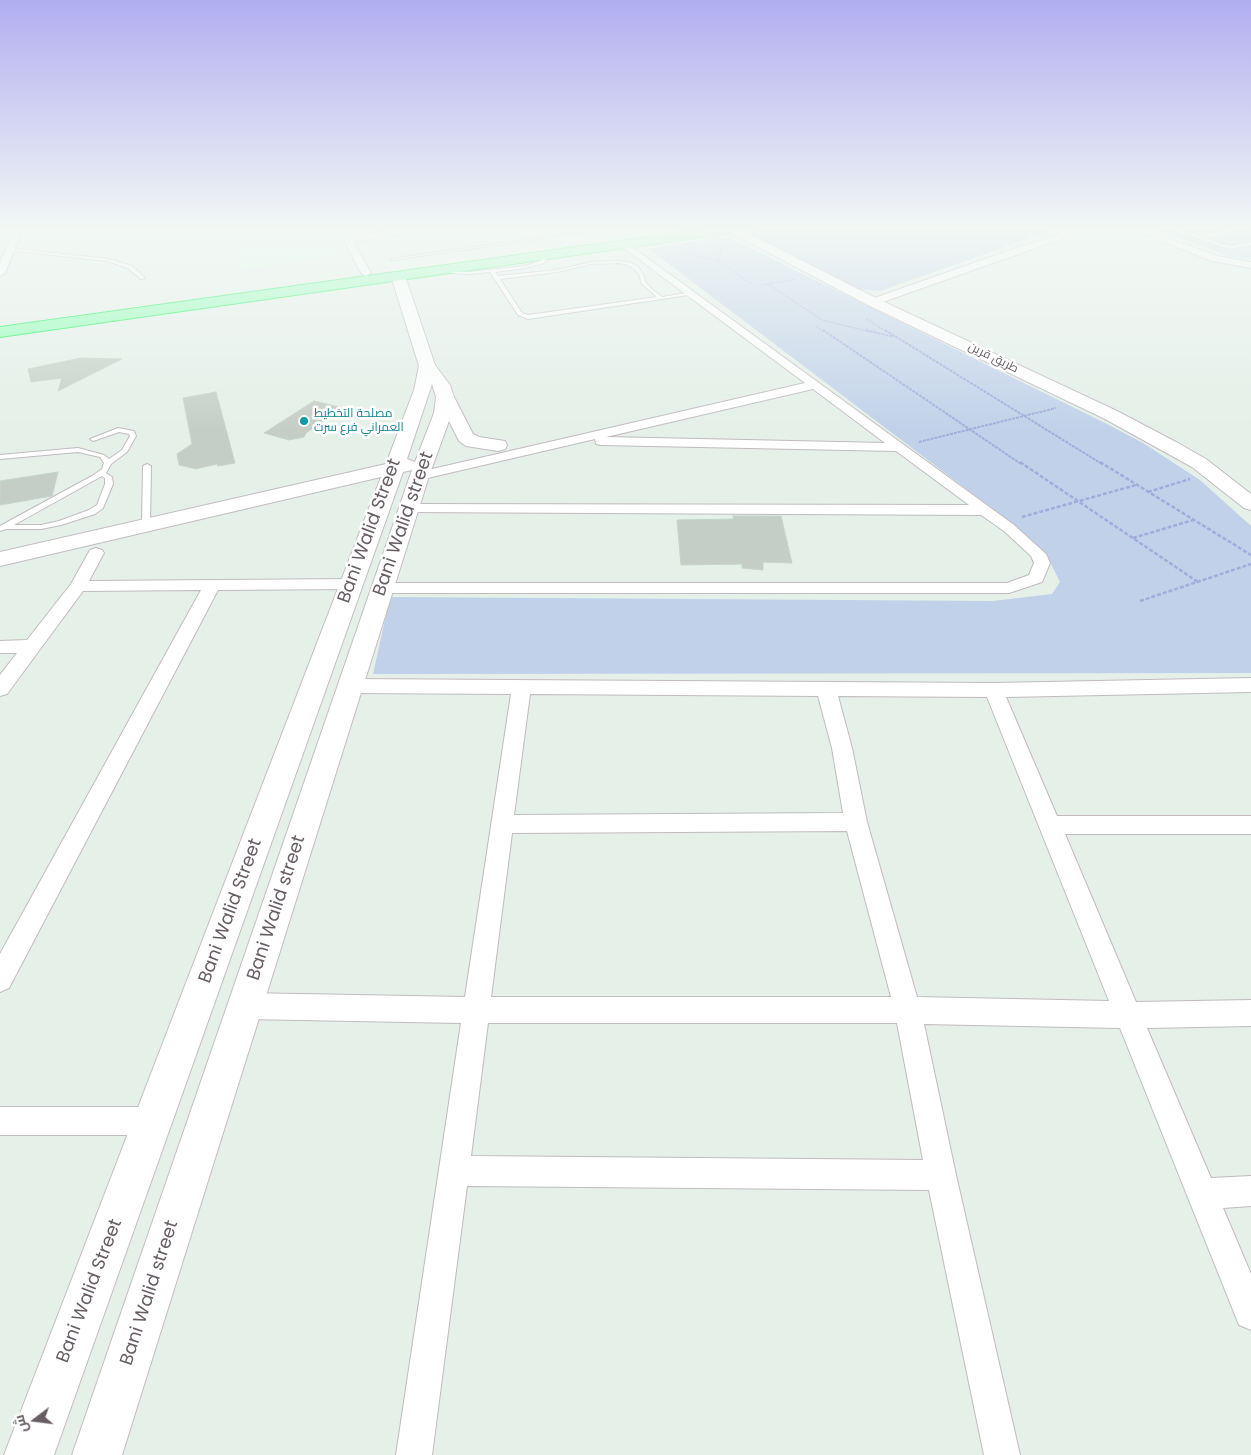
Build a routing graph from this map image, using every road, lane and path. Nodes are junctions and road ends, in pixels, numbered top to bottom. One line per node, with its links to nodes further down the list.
1 (232, 295): 17 (highway)
2 (251, 295): 19 (highway)
3 (320, 295): 21 (highway)
4 (388, 295): 15 (street)
5 (405, 295): 15 (street)
6 (508, 295): 13 (lane)
7 (656, 295): 13 (lane)
8 (685, 295): 13 (lane)
9 (693, 295): 23 (street)
10 (784, 295): 20 (path)
11 (859, 295): 14 (street, طريق قرين)
12 (893, 295): 14 (street)
13 (661, 298)
14 (873, 302): 27 (street, طريق قرين)
15 (407, 309): 22 (street)
16 (864, 317): 20 (path)
17 (0, 324)
18 (816, 326): 30 (path)
19 (0, 332)
20 (898, 338): 28 (path)
21 (0, 341)
22 (426, 366): 26 (street); 38 (street, Bani Walid Street)
23 (800, 374): 24 (street); 25 (street)
24 (780, 379)
25 (814, 385): 32 (street); 34 (street)
26 (445, 397): 33 (street); 38 (street, Bani Walid street)
27 (1082, 401): 28 (path); 40 (street, طريق قرين)
28 (1024, 416): 30 (path); 41 (path)
29 (576, 426): 33 (street)
30 (970, 430): 34 (path); 43 (path)
31 (93, 439): 36 (lane)
32 (570, 440): 34 (street); 38 (street)
33 (498, 445): 38 (street)
34 (899, 447): 46 (street)
35 (0, 457): 36 (lane)
36 (108, 464): 39 (lane)
37 (147, 466): 49 (lane)
38 (406, 472): 45 (street, Bani Walid street); 49 (street); 52 (street); 59 (street, Bani Walid Street)
39 (102, 473): 50 (lane); 50 (lane)
40 (1212, 473): 42 (path); 44 (street, طريق قرين)
41 (1136, 484): 42 (path); 43 (path)
42 (1148, 492): 47 (path)
43 (1077, 501): 48 (path); 51 (path)
44 (1251, 504)
45 (408, 509): 46 (street); 61 (street, Bani Walid street)
46 (985, 510): 48 (street)
47 (1193, 520): 51 (path); 53 (path)
48 (1002, 523): 61 (street)
49 (146, 525): 54 (street)
50 (3, 528)
51 (1133, 538): 57 (path)
52 (96, 553): 56 (street); 60 (street)
53 (1251, 556)
54 (0, 559)
55 (1251, 564): 57 (path)
56 (0, 576)
57 (1198, 582): 62 (path)
58 (213, 584): 59 (street); 60 (street); 75 (street)
59 (350, 584): 82 (street, Bani Walid Street)
60 (78, 586): 63 (street)
61 (382, 588): 66 (street, Bani Walid street)
62 (1140, 601)
63 (33, 646): 64 (street); 69 (street)
64 (0, 647)
65 (1251, 685): 70 (street)
66 (350, 686): 67 (street); 76 (street, Bani Walid street)
67 (521, 688): 68 (street); 72 (street)
68 (826, 688): 70 (street); 71 (street)
69 (0, 689)
70 (994, 690): 73 (street)
71 (856, 822): 72 (street); 78 (street)
72 (502, 824): 77 (street)
73 (1049, 825): 74 (street); 80 (street)
74 (1251, 825)
75 (0, 979)
76 (245, 1006): 77 (street); 89 (street, Bani Walid street)
77 (476, 1010): 78 (street); 83 (street)
78 (908, 1010): 80 (street); 84 (street)
79 (1251, 1013): 80 (street)
80 (1128, 1015): 86 (street)
81 (0, 1121): 82 (street)
82 (154, 1121): 88 (street, Bani Walid Street)
83 (453, 1171): 84 (street); 90 (street)
84 (941, 1175): 91 (street)
85 (1251, 1192): 86 (street)
86 (1202, 1194): 87 (street)
87 (1251, 1313)
88 (29, 1455)
89 (97, 1455)
90 (414, 1455)
91 (1002, 1455)

